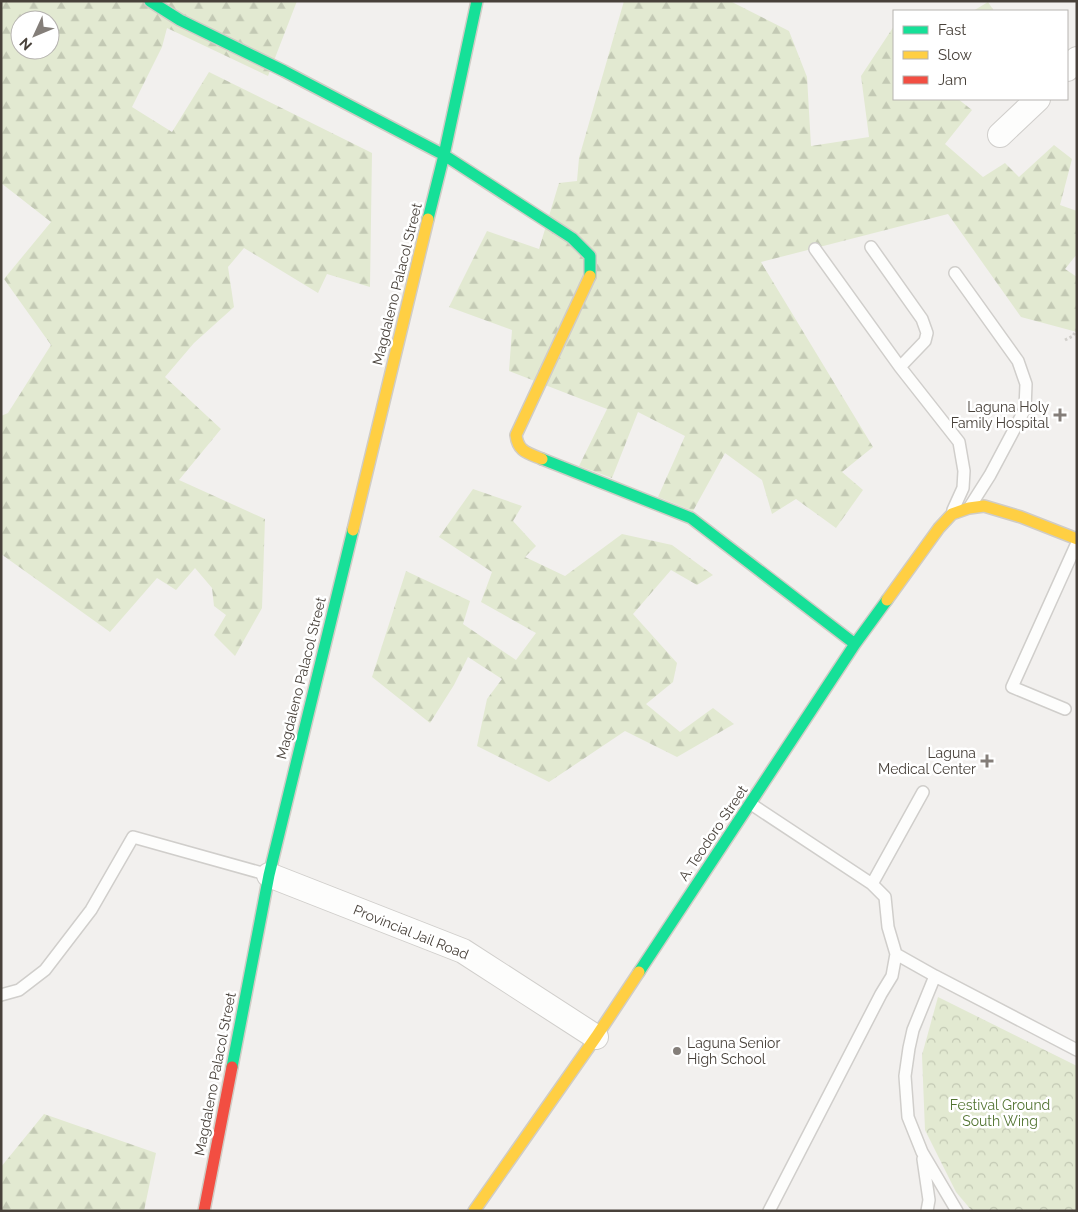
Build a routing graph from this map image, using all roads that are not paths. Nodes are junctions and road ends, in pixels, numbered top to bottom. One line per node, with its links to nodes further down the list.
1 (150, 1): 7 (street)
2 (477, 1): 7 (street, Magdaleno Palacol Street)
3 (1077, 58): 4 (street)
4 (1068, 68)
5 (1037, 100): 6 (street)
6 (1000, 134)
7 (444, 156): 15 (street); 19 (street, Magdaleno Palacol Street)
8 (871, 247): 11 (lane)
9 (815, 250): 11 (lane)
10 (955, 273): 12 (lane)
11 (900, 367): 13 (lane)
12 (969, 508): 13 (street, A. Teodoro Street); 14 (street, A. Teodoro Street)
13 (952, 514): 15 (street, A. Teodoro Street)
14 (1077, 541): 16 (lane)
15 (855, 644): 18 (street, A. Teodoro Street)
16 (1065, 708)
17 (923, 792): 20 (lane)
18 (750, 804): 20 (lane); 24 (street, A. Teodoro Street)
19 (268, 875): 23 (lane); 24 (street, Provincial Jail Road); 27 (street, Magdaleno Palacol Street)
20 (872, 884): 21 (lane)
21 (896, 954): 22 (lane); 29 (lane)
22 (935, 976): 25 (lane); 26 (lane)
23 (1, 995)
24 (596, 1037): 28 (street, A. Teodoro Street)
25 (1077, 1050)
26 (922, 1152): 30 (lane); 31 (lane)
27 (204, 1211)
28 (474, 1211)
29 (769, 1211)
30 (927, 1211)
31 (957, 1211)

